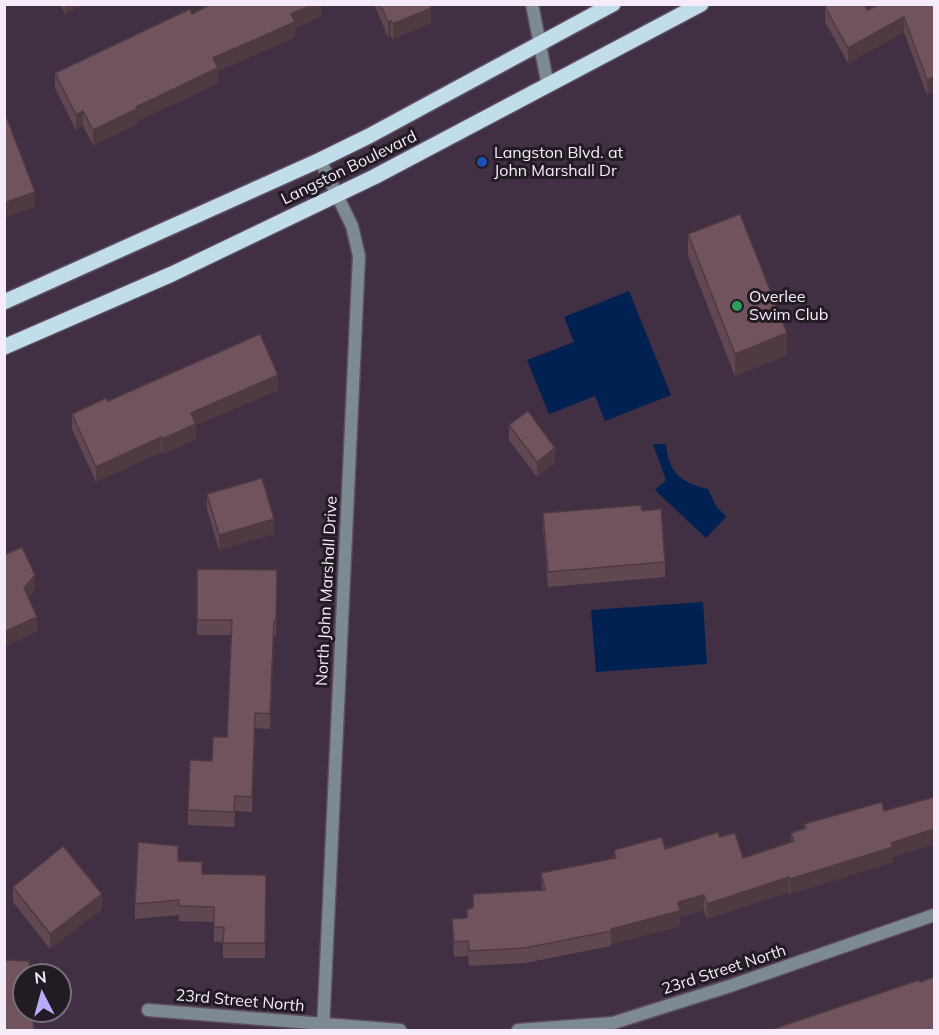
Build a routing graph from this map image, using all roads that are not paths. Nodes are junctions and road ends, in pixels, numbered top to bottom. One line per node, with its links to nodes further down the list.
1 (532, 4): 4 (street)
2 (613, 4): 4 (main road, Langston Boulevard)
3 (701, 4): 5 (main road, Langston Boulevard)
4 (540, 44): 5 (street); 6 (main road, Langston Boulevard)
5 (548, 86): 7 (main road, Langston Boulevard)
6 (320, 160): 7 (street, North John Marshall Drive); 8 (main road, Langston Boulevard)
7 (338, 195): 9 (main road, Langston Boulevard); 12 (street, North John Marshall Drive)
8 (4, 302)
9 (4, 347)
10 (934, 915): 14 (street, 23rd Street North)
11 (148, 1010): 12 (street, 23rd Street North)
12 (323, 1027): 13 (street, 23rd Street North)
13 (400, 1030)
14 (518, 1030)

